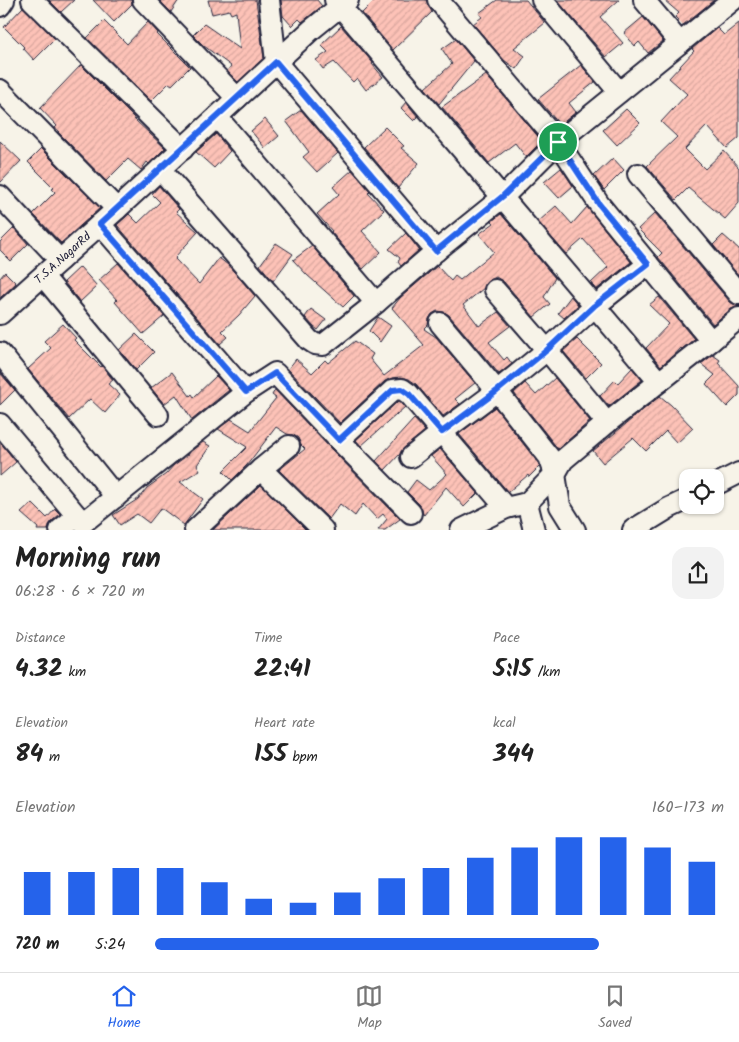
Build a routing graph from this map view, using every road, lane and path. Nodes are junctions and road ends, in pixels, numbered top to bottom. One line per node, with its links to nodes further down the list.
1 (4, 0): 10 (street)
2 (32, 0): 18 (street)
3 (143, 0): 15 (street)
4 (269, 0): 12 (street)
5 (438, 0): 17 (street)
6 (542, 0): 14 (street)
7 (644, 0): 11 (street)
8 (733, 0): 11 (street)
9 (341, 2): 12 (street, T.S.A.NagarRd); 22 (street)
10 (0, 6)
11 (680, 43): 14 (street)
12 (276, 62): 15 (street, T.S.A.NagarRd); 25 (street)
13 (0, 90): 23 (street)
14 (619, 92): 17 (street)
15 (237, 98): 16 (street, T.S.A.NagarRd)
16 (217, 117): 18 (street, T.S.A.NagarRd); 31 (street)
17 (558, 142): 22 (street); 27 (street)
18 (182, 149): 19 (street, T.S.A.NagarRd)
19 (160, 170): 23 (street, T.S.A.NagarRd); 31 (street)
20 (638, 174): 30 (street)
21 (0, 196): 26 (street)
22 (503, 196): 25 (street); 32 (street)
23 (117, 209): 24 (street, T.S.A.NagarRd)
24 (100, 224): 26 (street, T.S.A.NagarRd); 41 (street)
25 (436, 251): 31 (street)
26 (60, 260): 28 (street, T.S.A.NagarRd)
27 (648, 264): 32 (street); 36 (street)
28 (42, 276): 33 (street, T.S.A.NagarRd); 42 (street)
29 (495, 290): 37 (street)
30 (739, 294)
31 (376, 302)
32 (594, 306): 37 (street); 39 (street)
33 (1, 312)
34 (739, 318): 36 (street)
35 (440, 323): 40 (street)
36 (711, 341): 39 (street)
37 (547, 350): 40 (street); 43 (street)
38 (0, 353): 53 (street)
39 (659, 382): 43 (street)
40 (497, 391): 45 (street); 51 (street)
41 (246, 392): 46 (street); 53 (street)
42 (158, 415)
43 (607, 423): 51 (street)
44 (0, 424): 58 (street)
45 (442, 432): 46 (street); 48 (street); 56 (street)
46 (339, 440): 57 (street)
47 (289, 446): 49 (street)
48 (411, 457)
49 (261, 469): 59 (street); 61 (street)
50 (739, 473): 52 (street)
51 (555, 474): 54 (street); 64 (street)
52 (724, 480)
53 (116, 497): 58 (street)
54 (527, 503): 56 (street); 63 (street)
55 (679, 503): 65 (street)
56 (506, 508): 62 (street)
57 (411, 513)
58 (83, 523): 60 (street)
59 (201, 528)
60 (60, 530)
61 (322, 530)
62 (461, 530)
63 (534, 530)
64 (575, 530)
65 (633, 530)

